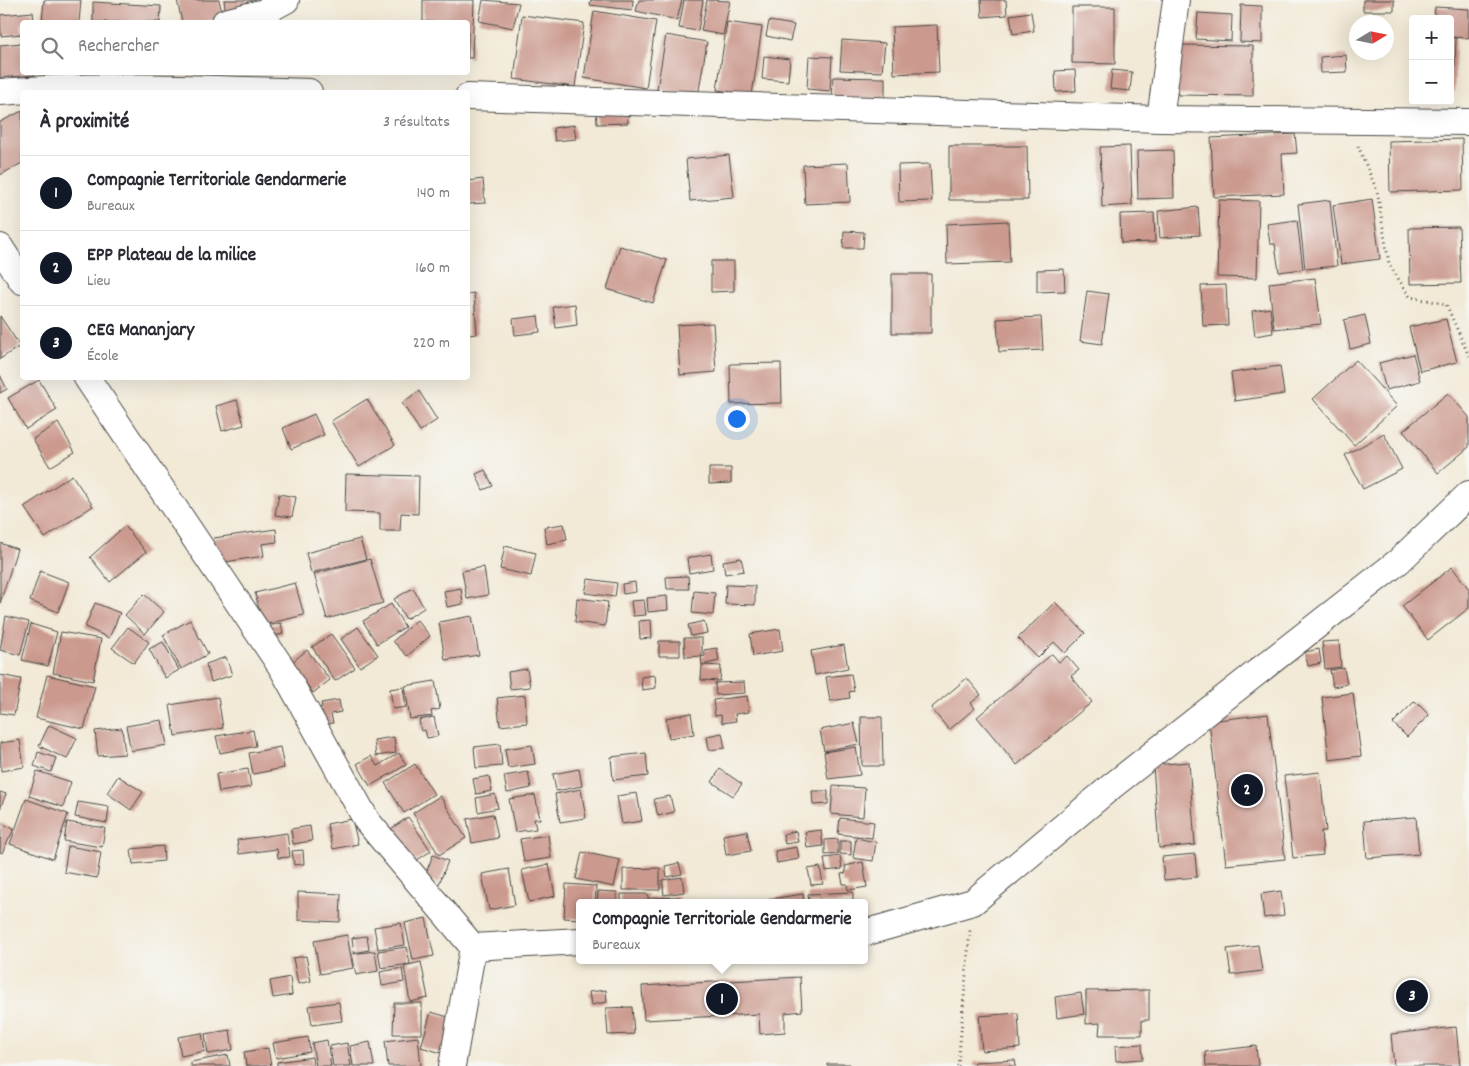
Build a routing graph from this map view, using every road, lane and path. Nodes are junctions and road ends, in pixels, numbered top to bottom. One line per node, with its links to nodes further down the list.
1 (286, 0): 3 (street)
2 (1176, 0): 10 (street)
3 (233, 20)
4 (164, 80): 6 (street); 7 (street)
5 (20, 90): 8 (street)
6 (22, 90)
7 (285, 90)
8 (0, 92)
9 (470, 98): 10 (street)
10 (1160, 119): 11 (street)
11 (1347, 120): 12 (street); 15 (path)
12 (1469, 122)
13 (0, 247): 14 (street)
14 (20, 278)
15 (1469, 356)
16 (88, 380): 21 (street)
17 (1469, 494): 18 (street)
18 (972, 902): 19 (street); 23 (path)
19 (868, 932)
20 (576, 941): 21 (street)
21 (473, 948): 22 (street)
22 (452, 1066)
23 (958, 1066)

